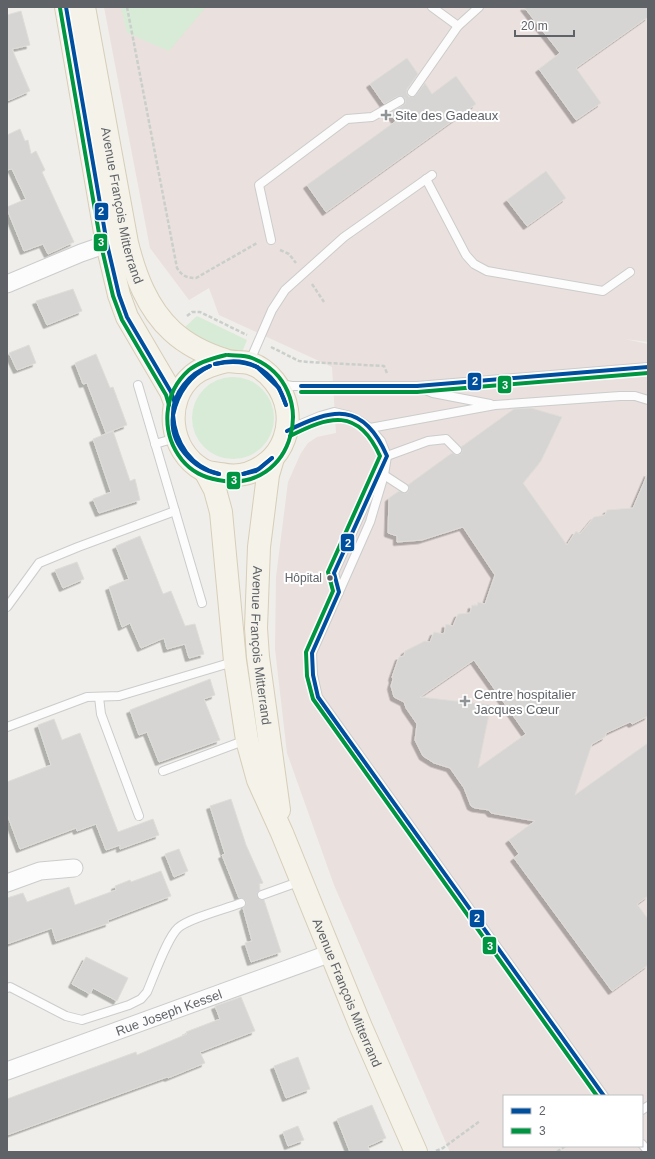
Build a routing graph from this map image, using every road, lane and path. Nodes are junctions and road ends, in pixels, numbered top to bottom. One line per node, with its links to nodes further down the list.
1 (66, 7): 10 (main road, Avenue François Mitterrand)
2 (84, 7): 17 (main road, Avenue François Mitterrand)
3 (127, 7): 9 (path)
4 (432, 7): 6 (lane)
5 (479, 7): 6 (lane)
6 (458, 26): 7 (lane)
7 (412, 92)
8 (400, 101): 9 (lane)
9 (271, 240): 11 (path)
10 (106, 244): 13 (street); 25 (main road, Avenue François Mitterrand)
11 (303, 272): 12 (lane); 14 (path); 16 (lane)
12 (630, 272)
13 (7, 284)
14 (324, 302)
15 (184, 320): 16 (path)
16 (259, 341): 18 (lane); 20 (path)
17 (227, 361): 18 (main road); 25 (main road)
18 (249, 363): 22 (main road)
19 (648, 367): 23 (lane)
20 (391, 378)
21 (138, 384): 30 (lane)
22 (277, 384): 23 (lane); 28 (main road)
23 (417, 386): 26 (lane)
24 (648, 400): 26 (lane)
25 (175, 404): 29 (main road)
26 (495, 405): 27 (lane)
27 (370, 428): 28 (lane); 32 (lane)
28 (287, 431): 33 (main road)
29 (176, 438): 30 (lane); 34 (main road)
30 (155, 444): 37 (lane)
31 (457, 450): 32 (lane)
32 (387, 456): 35 (lane); 38 (lane)
33 (273, 458): 34 (main road); 41 (main road, Avenue François Mitterrand)
34 (204, 471): 41 (main road, Avenue François Mitterrand)
35 (384, 475): 36 (lane); 38 (lane)
36 (404, 488)
37 (175, 512): 39 (lane); 40 (lane)
38 (339, 592): 56 (lane)
39 (202, 603)
40 (7, 607)
41 (246, 659): 42 (lane); 44 (main road, Avenue François Mitterrand); 47 (main road, Avenue François Mitterrand)
42 (99, 697): 43 (lane); 46 (lane)
43 (7, 727)
44 (247, 740): 45 (lane); 47 (main road, Avenue François Mitterrand)
45 (163, 772)
46 (140, 816)
47 (282, 833): 49 (main road, Avenue François Mitterrand)
48 (74, 868): 50 (street)
49 (302, 881): 51 (lane); 53 (main road, Avenue François Mitterrand)
50 (7, 883)
51 (262, 895)
52 (241, 903): 54 (lane)
53 (331, 953): 55 (street, Rue Joseph Kessel); 58 (main road, Avenue François Mitterrand)
54 (7, 988)
55 (7, 1071)
56 (603, 1095)
57 (480, 1121): 59 (path)
58 (416, 1152)
59 (434, 1152)

